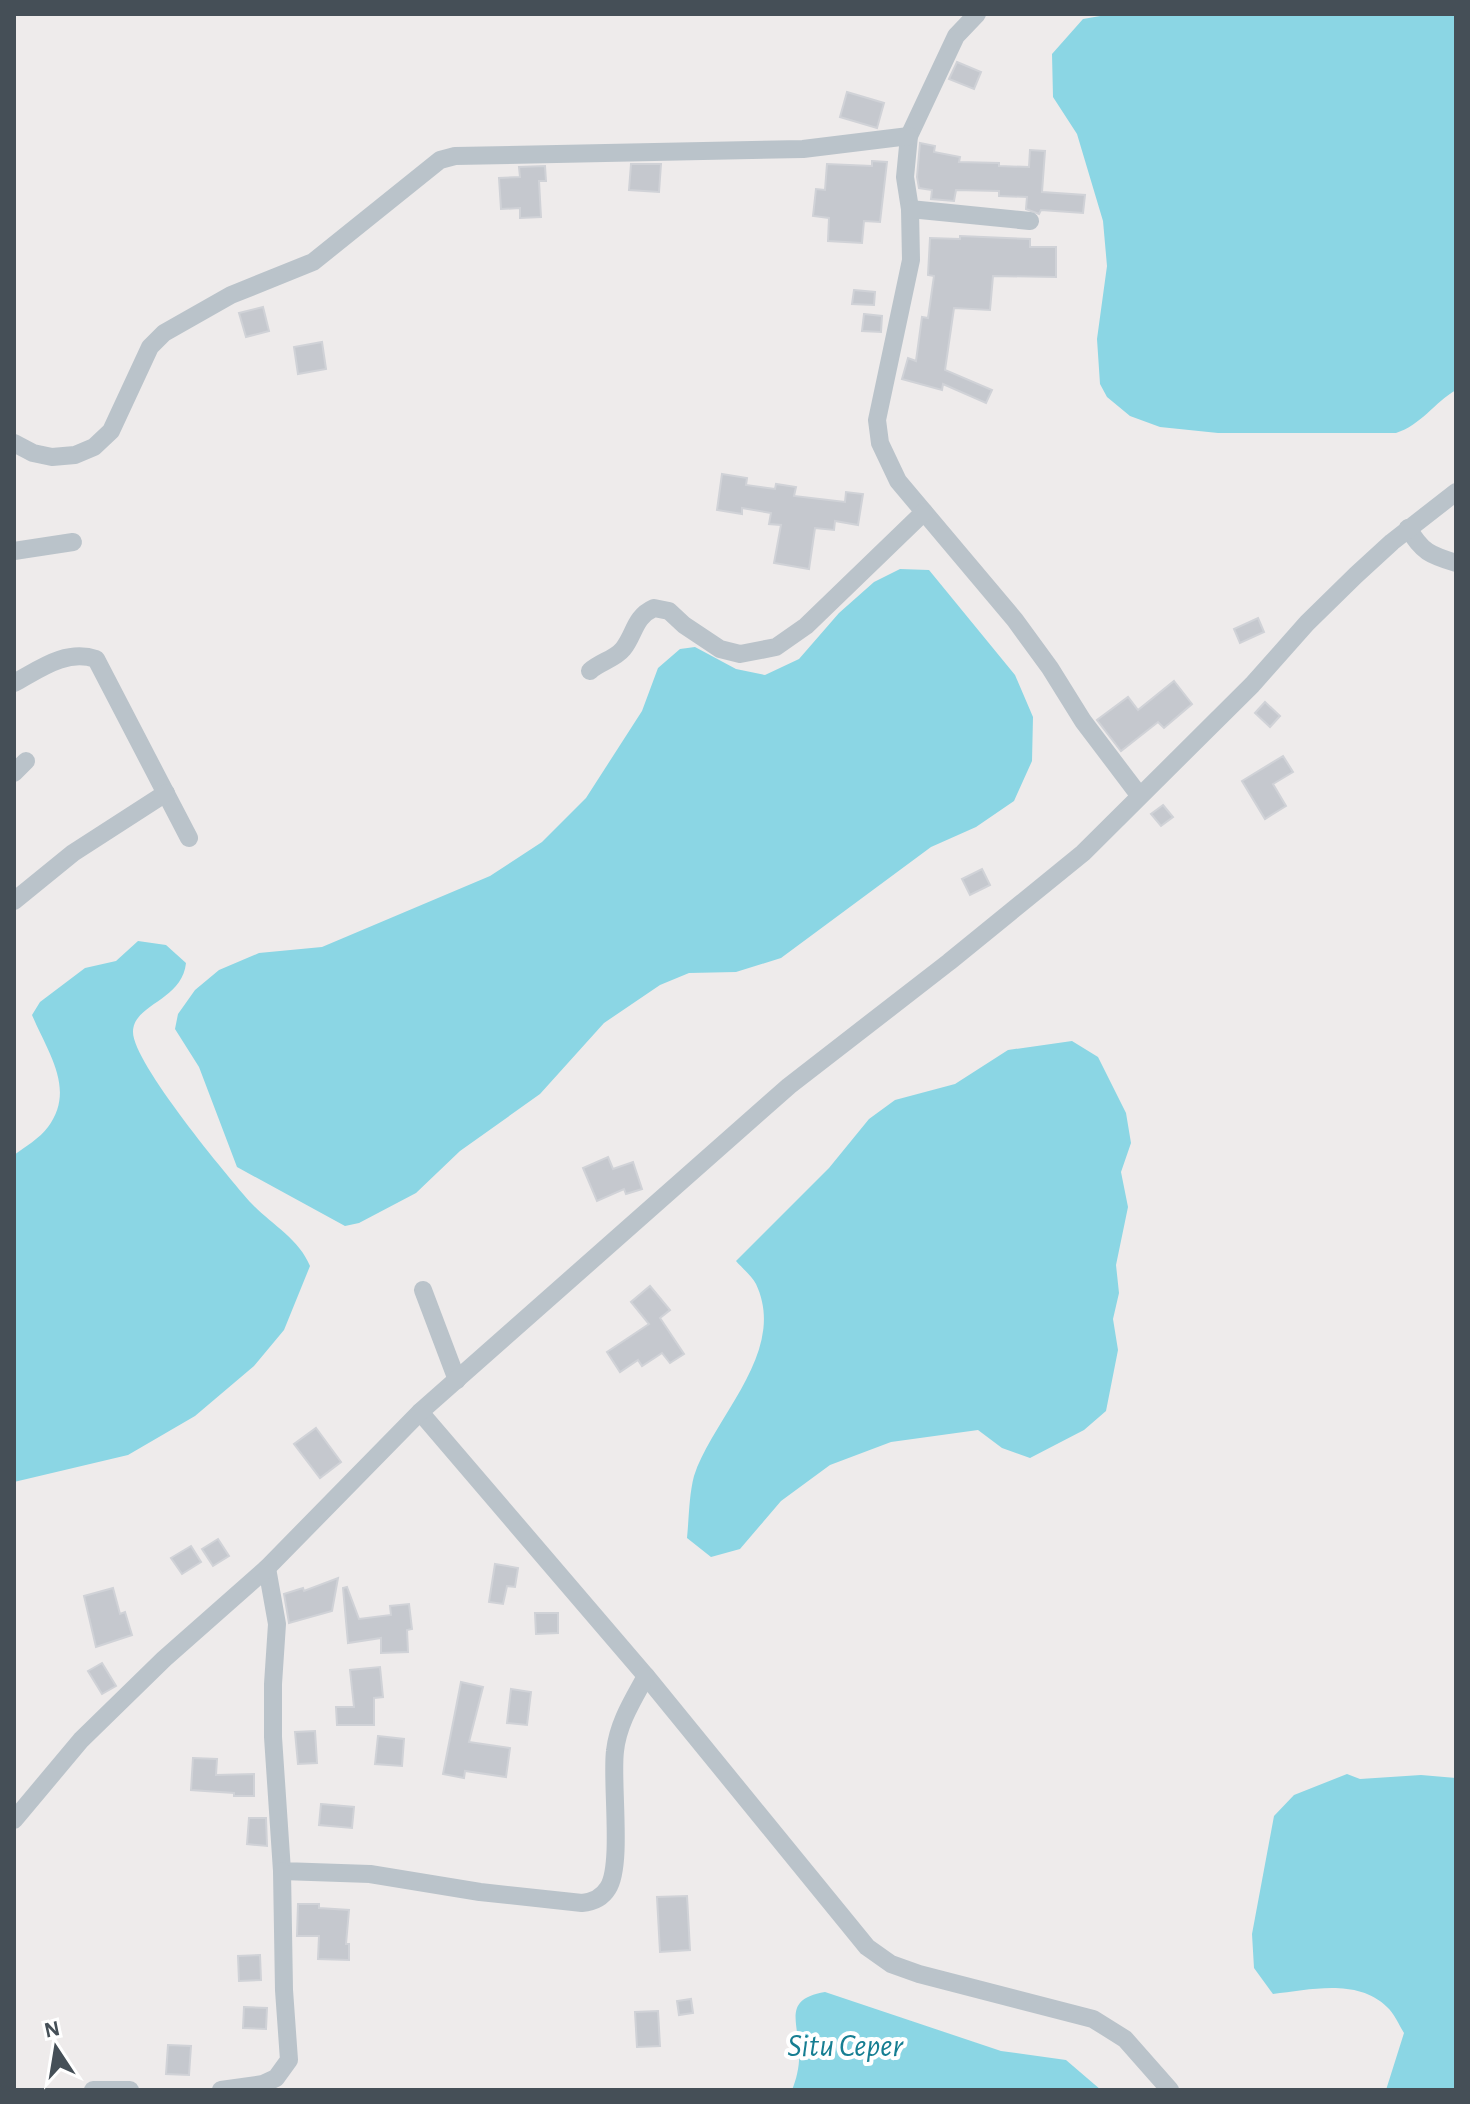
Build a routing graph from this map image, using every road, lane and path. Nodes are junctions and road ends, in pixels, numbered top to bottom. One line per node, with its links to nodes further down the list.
1 (977, 14): 2 (street)
2 (909, 136): 3 (street); 5 (street)
3 (910, 209): 4 (street); 7 (street)
4 (1030, 221)
5 (14, 443)
6 (1456, 492): 8 (street)
7 (924, 512): 12 (street); 15 (street)
8 (1408, 528): 11 (street); 15 (street)
9 (73, 542): 10 (street)
10 (14, 551)
11 (1456, 563)
12 (590, 671)
13 (14, 683): 14 (street)
14 (166, 793): 16 (street); 17 (street)
15 (1139, 795): 19 (street)
16 (189, 838)
17 (14, 901)
18 (423, 1290): 19 (street)
19 (457, 1380): 20 (street)
20 (420, 1412): 21 (street); 22 (street)
21 (267, 1568): 23 (street); 24 (street)
22 (646, 1676): 24 (street); 28 (street)
23 (14, 1820)
24 (282, 1871): 27 (street)
25 (93, 2090): 26 (street)
26 (130, 2090)
27 (221, 2090)
28 (1170, 2090)

